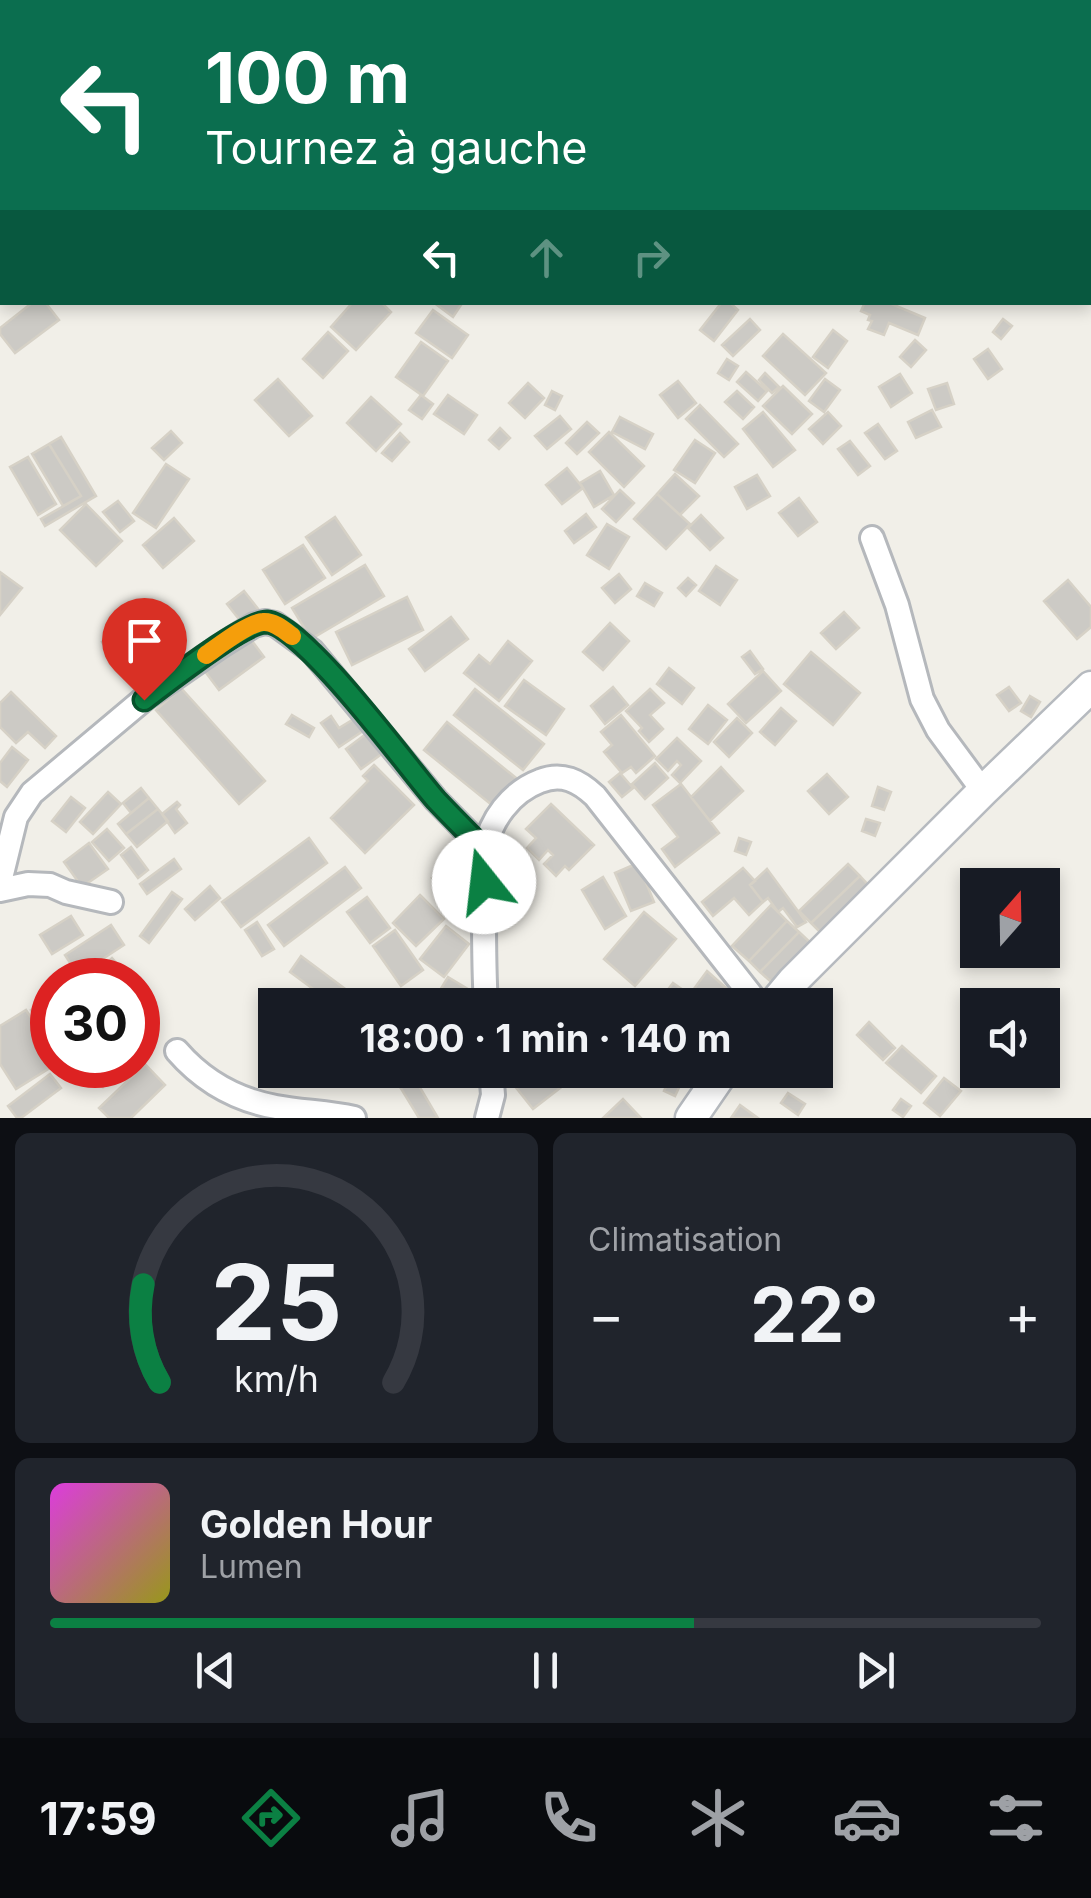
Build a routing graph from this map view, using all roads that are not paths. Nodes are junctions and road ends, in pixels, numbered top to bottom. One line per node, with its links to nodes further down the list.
1 (872, 538): 3 (street)
2 (1091, 688): 3 (main road)
3 (983, 791): 10 (main road)
4 (485, 850): 5 (street); 8 (street); 9 (street)
5 (0, 882)
6 (0, 890): 7 (street)
7 (111, 902)
8 (485, 988)
9 (746, 988)
10 (788, 988)
11 (177, 1051): 14 (street)
12 (492, 1088): 15 (street)
13 (711, 1088): 16 (main road)
14 (354, 1118)
15 (486, 1118)
16 (690, 1118)

